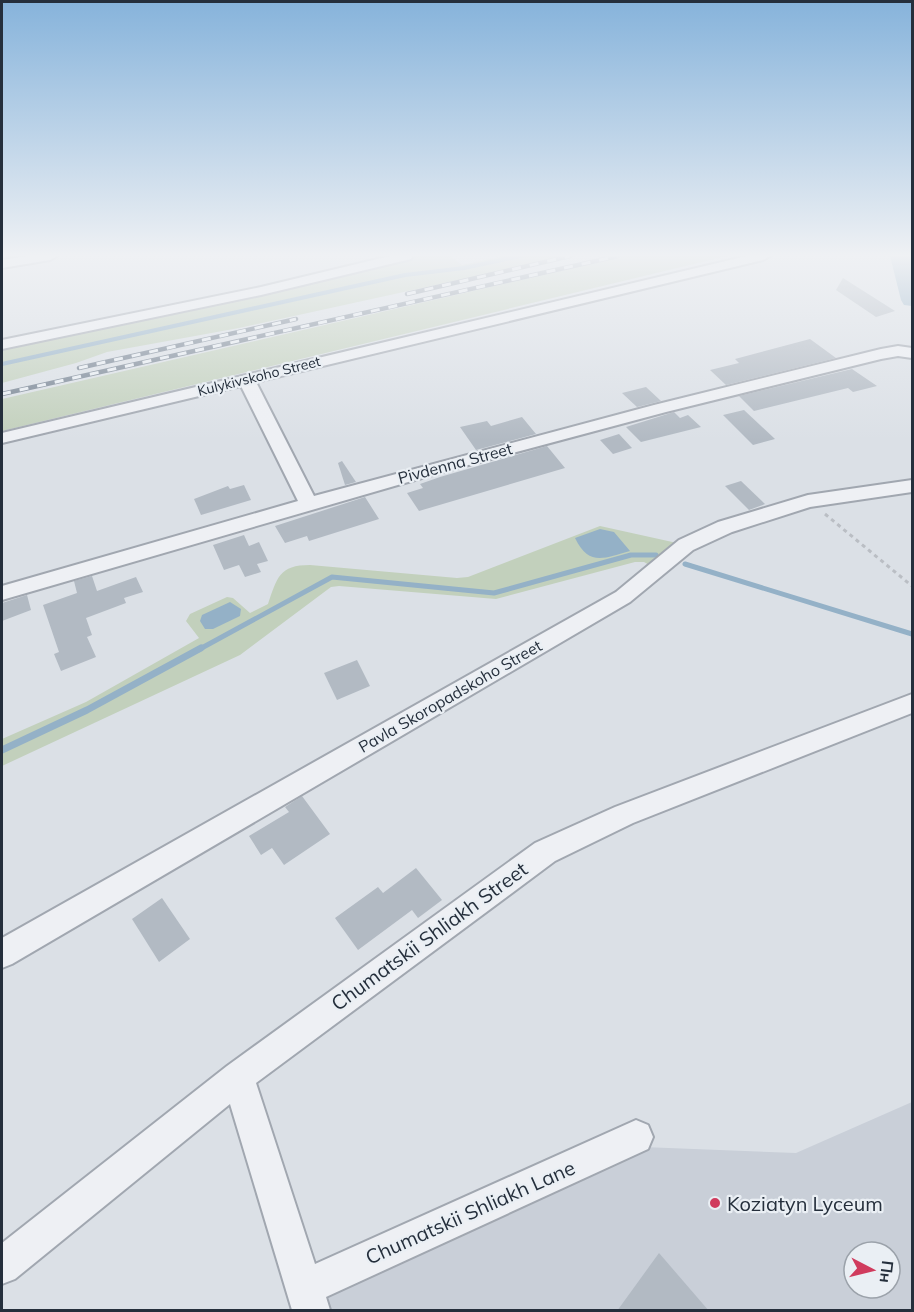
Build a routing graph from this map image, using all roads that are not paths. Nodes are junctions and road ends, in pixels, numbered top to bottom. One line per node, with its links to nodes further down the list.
1 (135, 317): 3 (street)
2 (506, 317): 5 (street, Kulykivskoho Street)
3 (2, 345)
4 (912, 353): 8 (street, Pivdenna Street)
5 (246, 379): 6 (street, Kulykivskoho Street); 8 (street)
6 (2, 438)
7 (912, 486): 11 (street, Pavla Skoropadskoho Street)
8 (308, 503): 9 (street, Pivdenna Street)
9 (2, 593)
10 (912, 703): 12 (street, Chumatskii Shliakh Street)
11 (2, 954)
12 (238, 1077): 14 (street, Chumatskii Shliakh Street); 15 (street, Chumatskii Shliakh Lane)
13 (636, 1137): 15 (street, Chumatskii Shliakh Lane)
14 (2, 1266)
15 (308, 1299)

